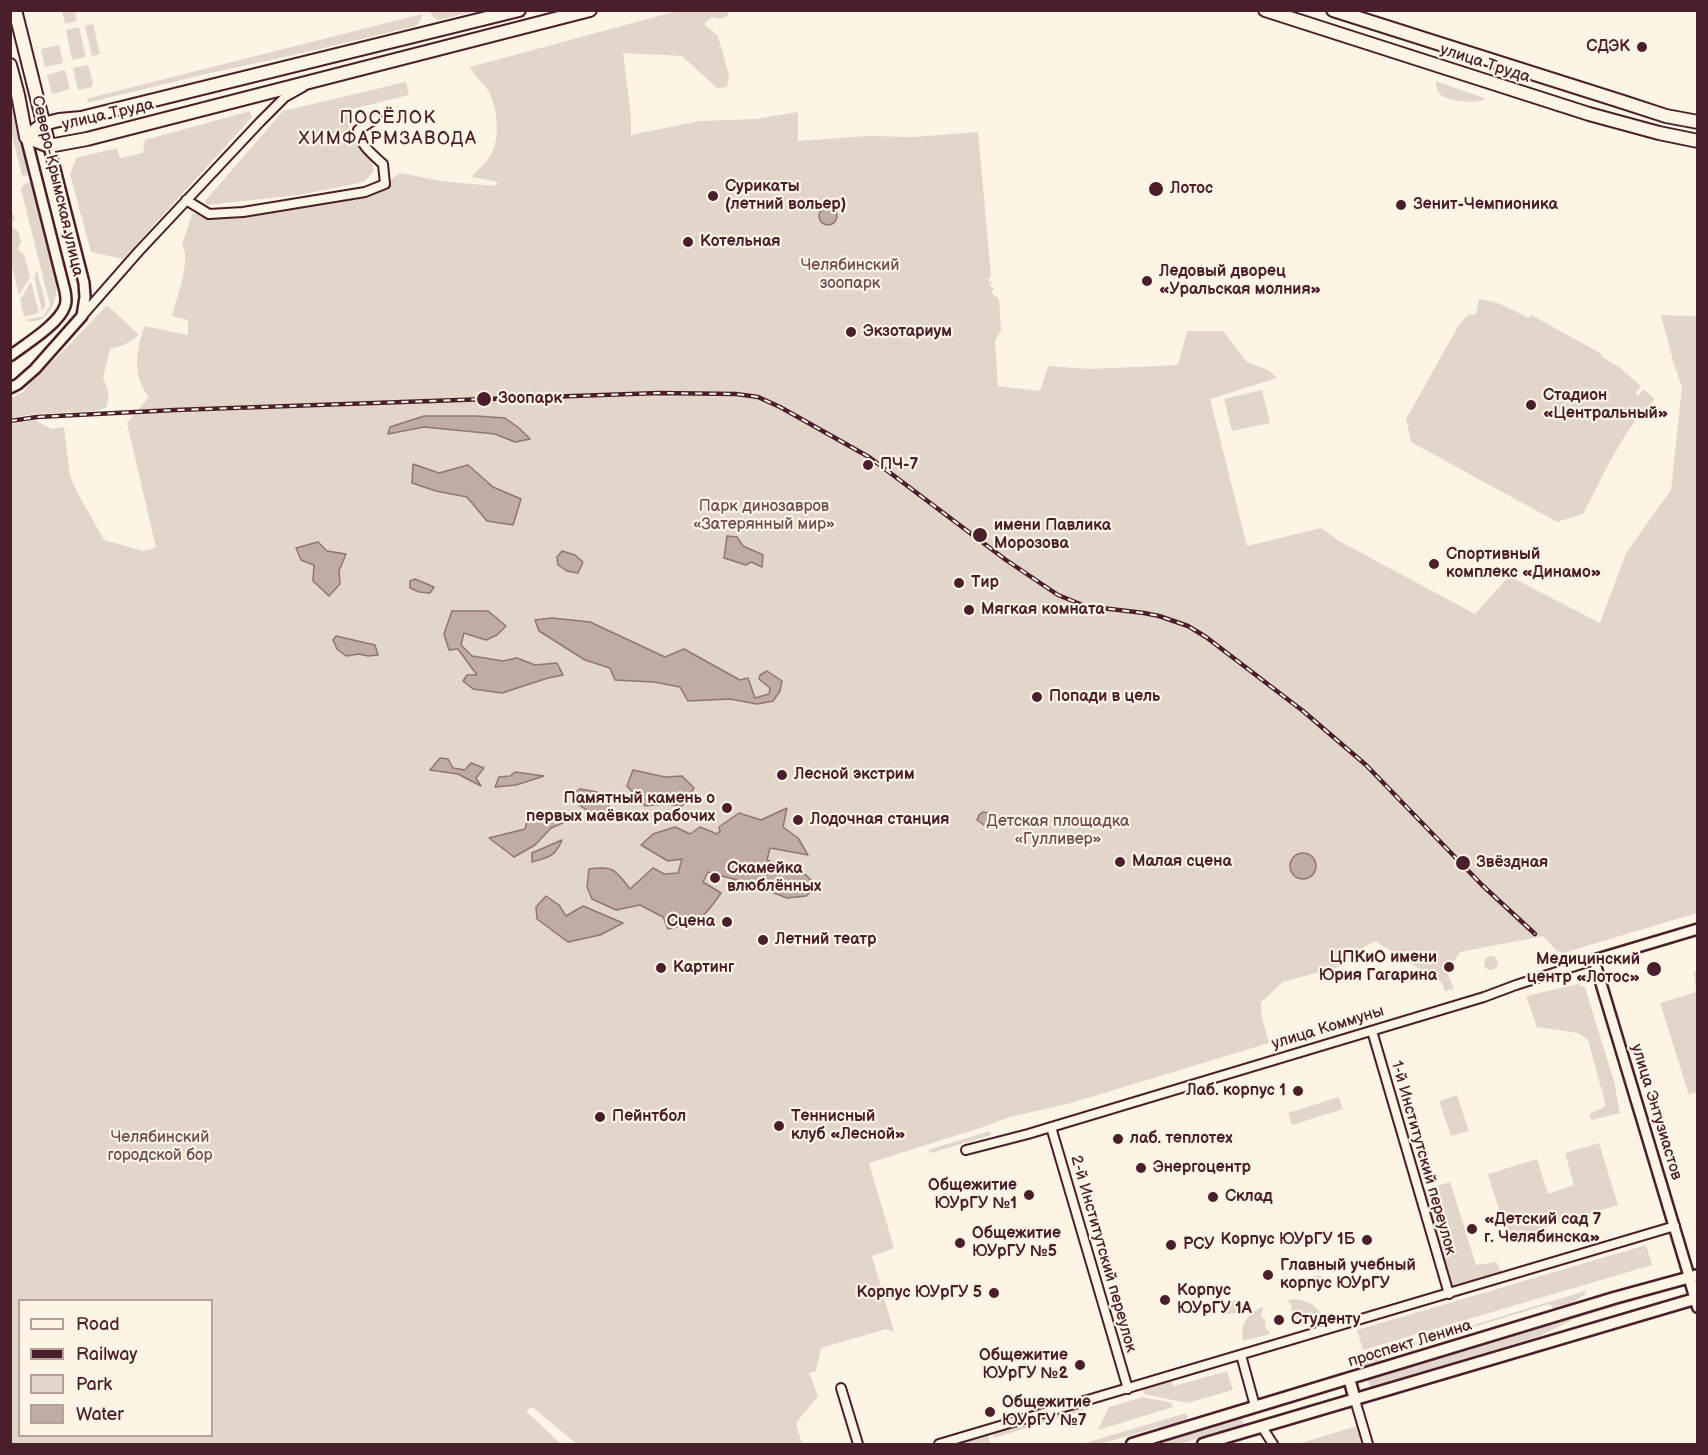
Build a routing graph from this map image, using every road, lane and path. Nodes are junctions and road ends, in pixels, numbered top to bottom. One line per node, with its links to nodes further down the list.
1 (15, 10): 11 (main road, Северо-Крымская улица)
2 (519, 10): 11 (main road, улица Труда)
3 (590, 10): 8 (main road, улица Труда)
4 (1265, 10): 6 (main road, улица Труда)
5 (1333, 10): 6 (main road); 10 (main road, улица Труда)
6 (1326, 30): 13 (main road, улица Труда)
7 (10, 64): 12 (main road, Северо-Крымская улица)
8 (320, 79): 14 (main road, улица Труда); 15 (street)
9 (377, 118): 15 (street)
10 (1698, 122)
11 (43, 124): 12 (main road, улица Труда); 14 (main road, Северо-Крымская улица)
12 (26, 137): 14 (main road, улица Труда); 17 (street, Северо-Крымская улица)
13 (1698, 141)
14 (49, 146): 16 (street, Северо-Крымская улица)
15 (186, 201): 16 (street)
16 (82, 316): 18 (street)
17 (10, 356)
18 (10, 388)
19 (1698, 928): 20 (street, улица Коммуны)
20 (1594, 960): 21 (street, улица Коммуны); 24 (street, улица Энтузиастов)
21 (1372, 1031): 22 (street, улица Коммуны); 26 (street, 1-й Институтский переулок)
22 (1051, 1127): 23 (street, улица Коммуны); 31 (street, 2-й Институтский переулок)
23 (966, 1150)
24 (1675, 1226): 25 (street, улица Энтузиастов); 26 (street)
25 (1694, 1275): 27 (main road, улица Энтузиастов); 29 (main road, проспект Ленина)
26 (1449, 1294): 28 (street)
27 (1697, 1301): 32 (main road)
28 (1241, 1355): 31 (street); 33 (street)
29 (1349, 1378): 32 (main road); 33 (main road, проспект Ленина)
30 (841, 1388): 35 (street)
31 (1128, 1389): 36 (street)
32 (1355, 1400): 34 (main road); 40 (street)
33 (1256, 1406): 34 (main road); 37 (main road, проспект Ленина)
34 (1262, 1427): 38 (main road); 39 (street)
35 (858, 1444)
36 (939, 1444)
37 (1132, 1444)
38 (1203, 1444)
39 (1273, 1444)
40 (1368, 1444)

